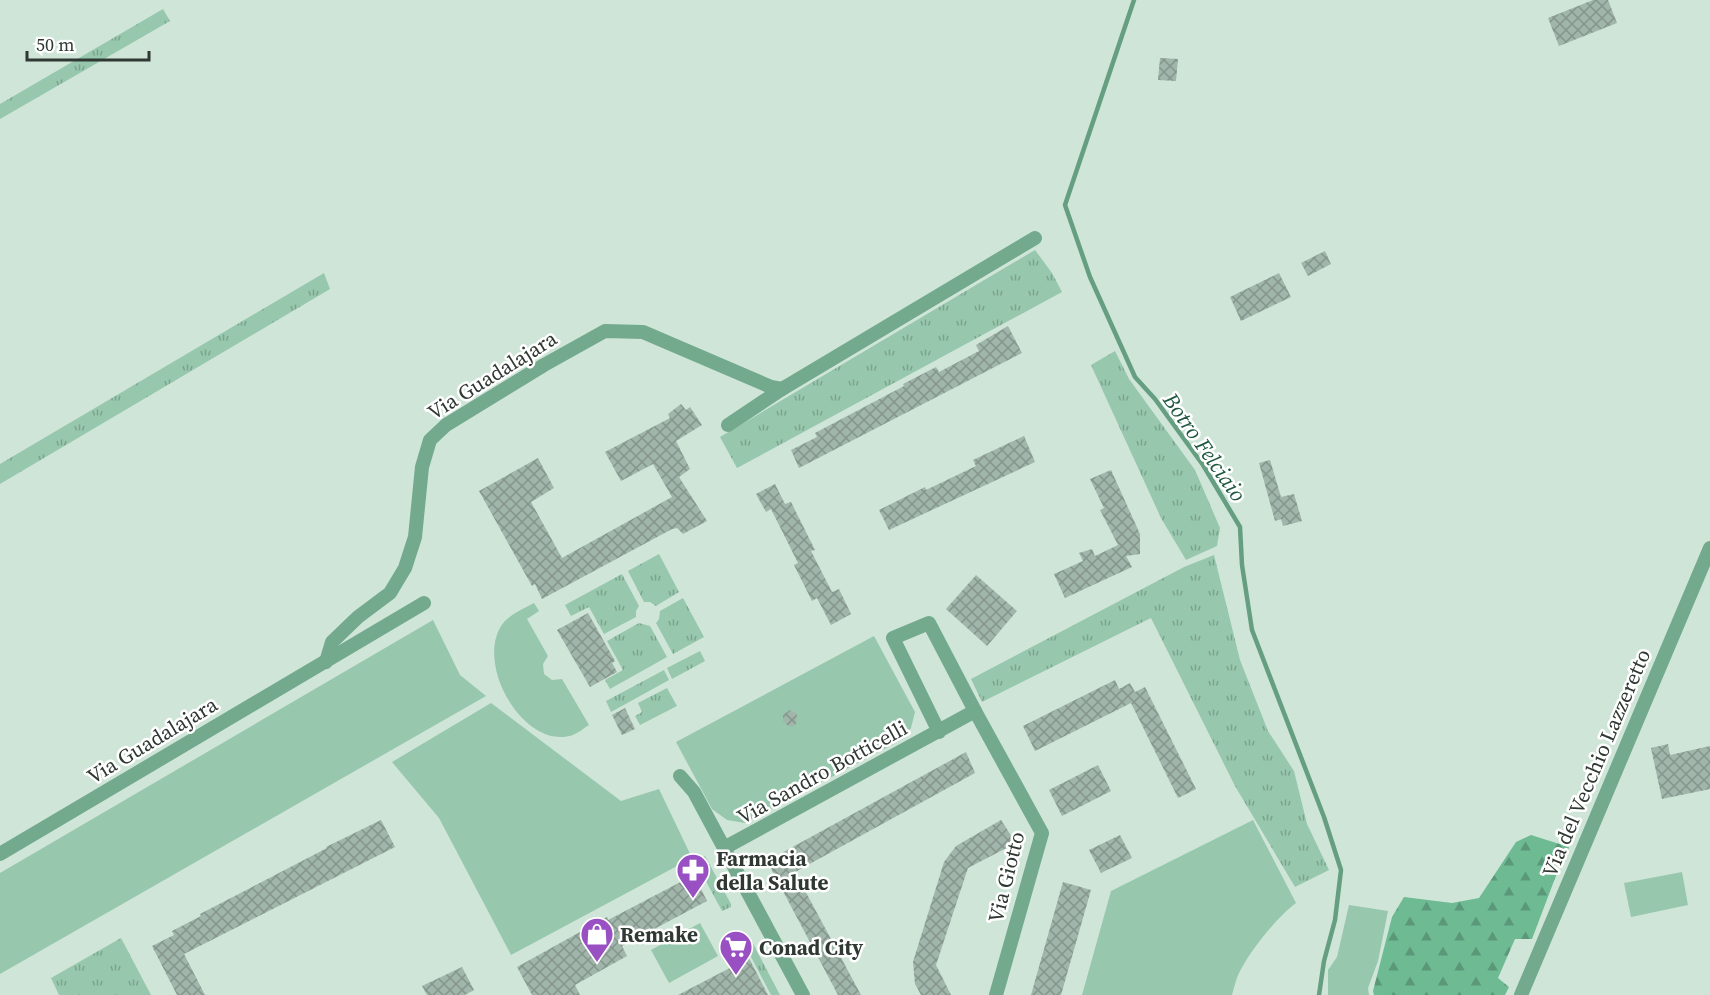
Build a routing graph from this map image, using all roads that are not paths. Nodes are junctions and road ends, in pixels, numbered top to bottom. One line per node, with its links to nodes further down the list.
1 (1035, 238): 2 (street)
2 (782, 389): 3 (street); 6 (street, Via Guadalajara)
3 (728, 425)
4 (1710, 548): 14 (street, Via del Vecchio Lazzeretto)
5 (424, 603): 6 (street, Via Guadalajara)
6 (326, 662): 11 (street, Via Guadalajara)
7 (975, 711): 8 (street, Via Sandro Botticelli); 8 (street, Via Sandro Botticelli); 13 (street, Via Giotto)
8 (939, 732): 10 (street, Via Sandro Botticelli)
9 (680, 776): 10 (street)
10 (724, 848): 12 (street)
11 (0, 854)
12 (803, 995)
13 (996, 995)
14 (1521, 995)

